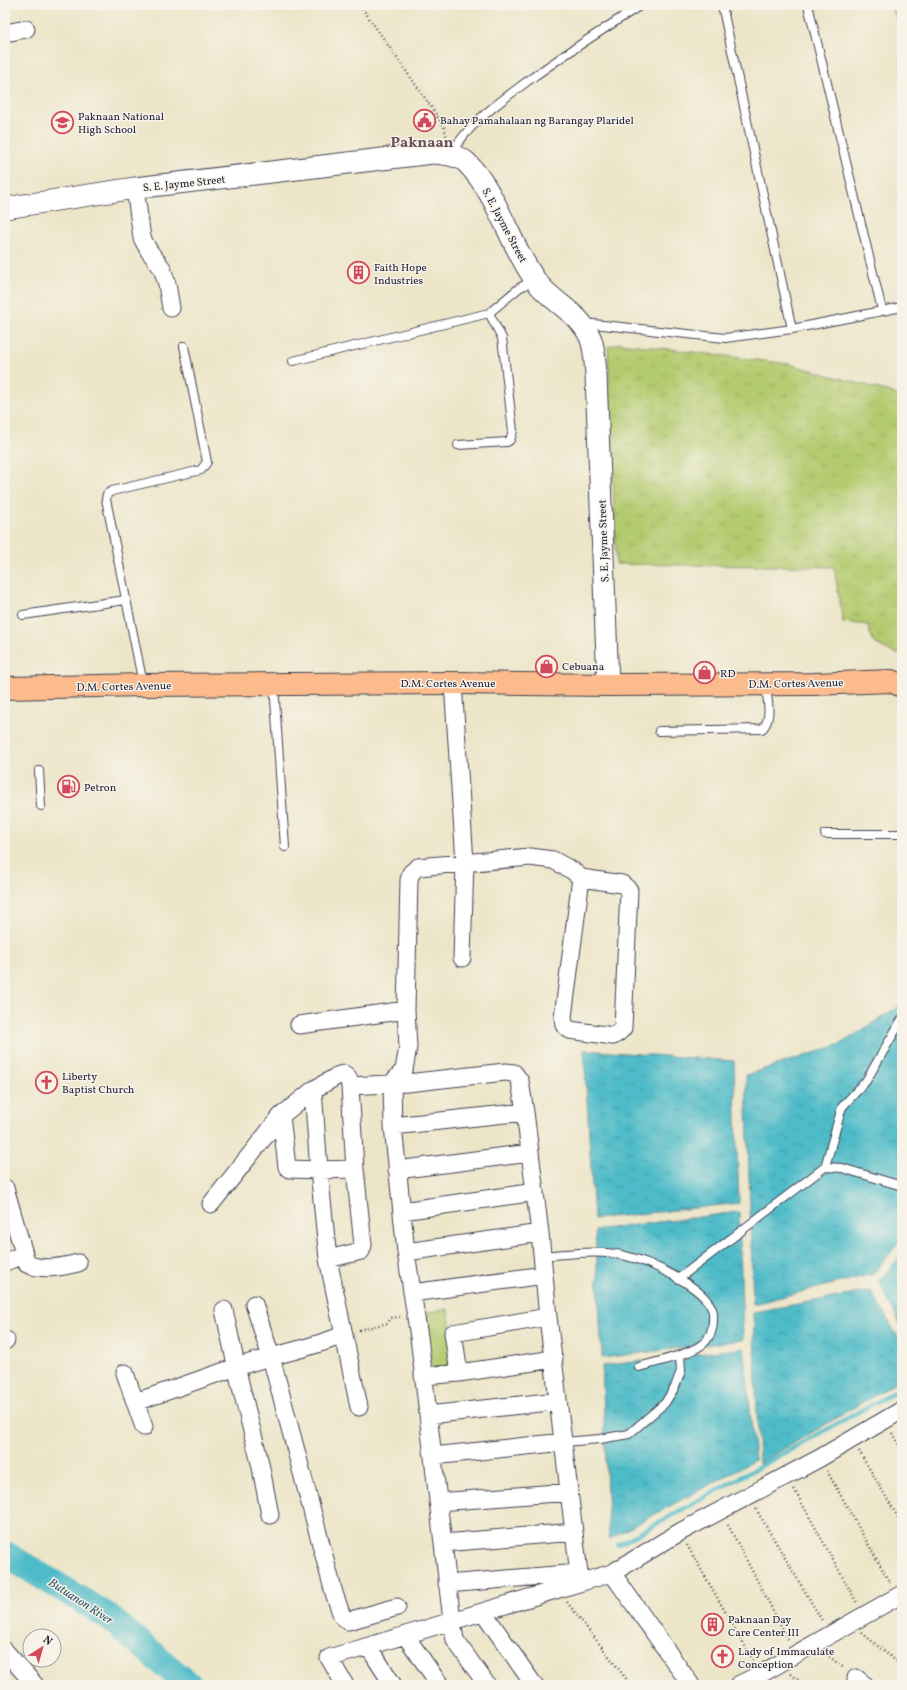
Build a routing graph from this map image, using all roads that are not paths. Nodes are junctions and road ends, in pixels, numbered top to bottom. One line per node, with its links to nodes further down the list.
1 (641, 5): 6 (lane)
2 (722, 5): 15 (lane)
3 (808, 5): 12 (lane)
4 (26, 29): 5 (street)
5 (5, 33)
6 (449, 155): 7 (street, S. E. Jayme Street); 9 (street, S. E. Jayme Street)
7 (135, 188): 8 (street, S. E. Jayme Street); 11 (street)
8 (5, 208)
9 (534, 279): 13 (lane); 14 (street, S. E. Jayme Street)
10 (902, 307): 12 (lane)
11 (171, 308)
12 (882, 310): 15 (lane)
13 (489, 313): 17 (lane); 18 (lane)
14 (582, 322): 15 (lane); 26 (street, S. E. Jayme Street)
15 (792, 329)
16 (184, 346): 19 (lane)
17 (293, 361)
18 (458, 445)
19 (125, 600): 20 (lane); 25 (lane)
20 (24, 615)
21 (898, 680): 24 (highway, D.M. Cortes Avenue)
22 (453, 683): 23 (highway, D.M. Cortes Avenue); 26 (highway, D.M. Cortes Avenue); 34 (street)
23 (274, 684): 25 (highway, D.M. Cortes Avenue); 33 (lane)
24 (766, 684): 26 (highway, D.M. Cortes Avenue); 28 (lane)
25 (143, 685): 27 (highway, D.M. Cortes Avenue)
26 (608, 685)
27 (5, 688)
28 (659, 731)
29 (38, 771): 30 (lane)
30 (41, 806)
31 (825, 834): 32 (lane)
32 (902, 834)
33 (285, 847)
34 (465, 862): 35 (street); 36 (street); 37 (street)
35 (581, 878): 35 (street)
36 (462, 958)
37 (406, 1010): 39 (street); 40 (street)
38 (902, 1019): 47 (lane)
39 (299, 1024)
40 (392, 1083): 41 (street); 43 (street); 45 (street)
41 (350, 1086): 42 (street); 48 (street)
42 (313, 1090): 44 (street); 49 (street)
43 (525, 1112): 45 (street); 46 (street)
44 (281, 1116): 49 (street); 54 (street)
45 (394, 1126): 50 (street)
46 (530, 1152): 50 (street); 53 (street)
47 (824, 1167): 51 (lane); 64 (lane)
48 (355, 1169): 49 (street); 60 (street)
49 (319, 1170): 60 (street)
50 (397, 1170): 55 (street)
51 (902, 1186)
52 (5, 1188): 58 (street)
53 (535, 1192): 55 (street); 56 (street)
54 (211, 1204)
55 (402, 1211): 57 (street)
56 (540, 1233): 57 (street); 59 (street)
57 (406, 1252): 65 (street)
58 (23, 1255): 61 (street); 62 (street)
59 (542, 1256): 63 (street); 64 (lane)
60 (328, 1259): 69 (street)
61 (5, 1262)
62 (78, 1262)
63 (544, 1275): 65 (street); 68 (street)
64 (678, 1278): 70 (lane)
65 (412, 1293): 77 (street)
66 (254, 1304): 71 (street)
67 (224, 1310): 73 (street)
68 (548, 1317): 72 (street); 76 (street)
69 (343, 1335): 71 (street); 80 (street)
70 (680, 1356): 74 (lane); 84 (lane)
71 (271, 1357): 73 (street); 95 (street)
72 (554, 1359): 76 (street); 78 (street)
73 (237, 1367): 79 (street); 88 (street)
74 (639, 1367)
75 (125, 1373): 79 (street)
76 (459, 1373): 77 (street)
77 (423, 1376): 82 (street)
78 (558, 1401): 82 (street); 84 (street)
79 (135, 1402): 83 (street)
80 (359, 1407)
81 (902, 1410): 91 (street)
82 (428, 1415): 85 (street)
83 (144, 1427)
84 (564, 1442): 85 (street); 86 (street)
85 (433, 1456): 87 (street)
86 (569, 1492): 87 (street); 89 (street)
87 (438, 1502): 90 (street)
88 (270, 1515)
89 (574, 1532): 90 (street); 92 (street)
90 (443, 1544): 93 (street)
91 (612, 1573): 92 (street); 108 (street)
92 (579, 1578): 93 (street); 96 (street)
93 (447, 1584): 97 (street)
94 (900, 1595): 101 (street)
95 (397, 1607)
96 (484, 1613): 97 (street); 107 (street)
97 (452, 1621): 98 (street); 106 (street)
98 (405, 1635): 99 (street); 105 (street)
99 (368, 1646): 103 (street); 104 (street)
100 (5, 1651): 102 (street)
101 (742, 1684)
102 (35, 1685)
103 (345, 1685)
104 (393, 1685)
105 (440, 1685)
106 (486, 1685)
107 (534, 1685)
108 (691, 1685)

